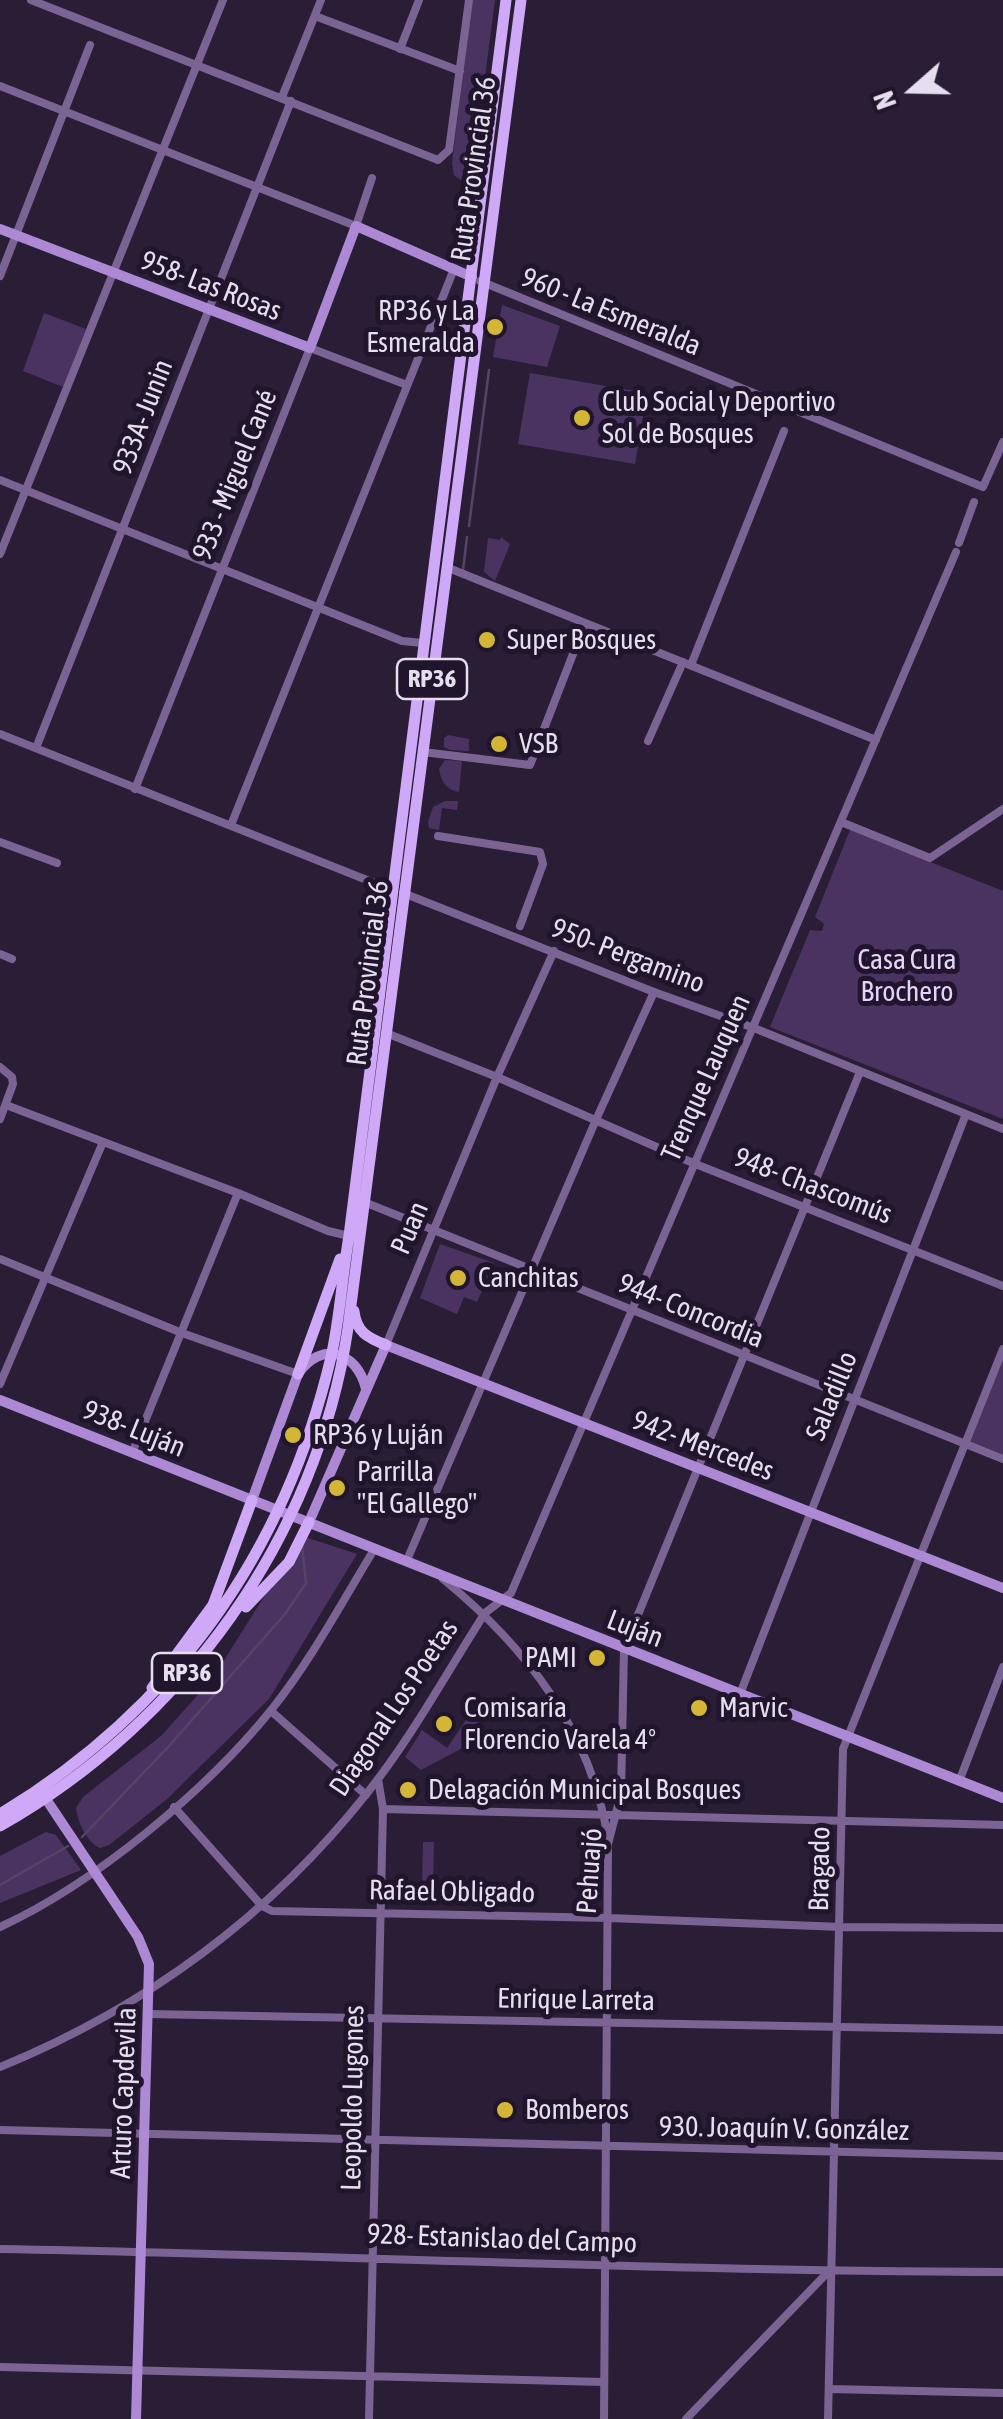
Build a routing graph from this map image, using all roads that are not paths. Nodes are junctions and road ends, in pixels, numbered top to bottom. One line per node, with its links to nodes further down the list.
1 (31, 0): 11 (street)
2 (223, 0): 11 (street)
3 (321, 0): 8 (street, 933A- Junin)
4 (419, 0): 10 (street)
5 (468, 0): 12 (street)
6 (506, 0): 25 (main road, Ruta Provincial 36 / RP36)
7 (521, 0): 25 (main road, Ruta Provincial 36 / RP36)
8 (315, 16): 10 (street); 14 (street, 933A- Junin)
9 (90, 45): 15 (street)
10 (400, 48): 12 (street)
11 (198, 64): 14 (street); 16 (street)
12 (460, 71): 14 (street)
13 (0, 86): 15 (street, 960 - La Esmeralda)
14 (286, 99): 18 (street, 933A- Junin)
15 (64, 112): 16 (street, 960 - La Esmeralda); 21 (street)
16 (162, 150): 18 (street, 960 - La Esmeralda); 23 (street)
17 (372, 178): 19 (street, 933 - Miguel Cané)
18 (256, 189): 19 (street, 960 - La Esmeralda); 26 (street, 933A- Junin)
19 (356, 226): 22 (main road, 960 - La Esmeralda); 27 (main road, 933 - Miguel Cané)
20 (0, 229): 21 (main road, 958- Las Rosas)
21 (16, 235): 23 (main road, 958- Las Rosas); 24 (street)
22 (454, 268): 25 (main road, 960 - La Esmeralda); 28 (street)
23 (114, 272): 26 (main road, 958- Las Rosas); 33 (street)
24 (0, 276)
25 (478, 280): 34 (street, 960 - La Esmeralda); 38 (main road, Ruta Provincial 36 / RP36); 41 (main road, Ruta Provincial 36 / RP36)
26 (208, 309): 27 (main road, 958- Las Rosas); 35 (street, 933A- Junin)
27 (310, 348): 28 (street, 958- Las Rosas); 37 (street, 933 - Miguel Cané)
28 (406, 386): 39 (street)
29 (784, 431): 42 (street)
30 (1003, 442): 31 (street, Trenque Lauquen)
31 (1001, 453): 34 (street, Trenque Lauquen)
32 (0, 480): 33 (street)
33 (25, 490): 35 (street); 36 (street)
34 (979, 492): 44 (street, Trenque Lauquen)
35 (125, 528): 37 (street); 46 (street, 933A- Junin)
36 (0, 554)
37 (222, 567): 39 (street); 48 (street, 933 - Miguel Cané)
38 (446, 568): 40 (street); 47 (main road, Ruta Provincial 36 / RP36)
39 (318, 608): 41 (street); 51 (street)
40 (585, 622): 42 (street); 47 (street)
41 (423, 643): 55 (main road, Ruta Provincial 36 / RP36)
42 (687, 664): 44 (street); 45 (street)
43 (0, 734): 46 (street, 950- Pergamino)
44 (876, 740): 50 (street, Trenque Lauquen)
45 (648, 741)
46 (36, 748): 48 (street, 950- Pergamino)
47 (422, 752): 55 (main road, Ruta Provincial 36 / RP36)
48 (135, 789): 51 (street, 950- Pergamino)
49 (1003, 809): 50 (street)
50 (841, 822): 61 (street, Trenque Lauquen)
51 (231, 825): 55 (street, 950- Pergamino)
52 (438, 836): 56 (street)
53 (0, 842): 54 (street)
54 (57, 863)
55 (398, 891): 57 (street, 950- Pergamino); 62 (main road, Ruta Provincial 36 / RP36); 77 (main road, Ruta Provincial 36 / RP36)
56 (520, 926)
57 (554, 951): 60 (street, 950- Pergamino); 65 (street, Puan)
58 (0, 954): 59 (street)
59 (12, 959)
60 (654, 992): 61 (street, 950- Pergamino); 69 (street)
61 (754, 1028): 64 (street, 950- Pergamino); 72 (street, Trenque Lauquen)
62 (386, 1033): 65 (street, 948- Chascomús); 74 (main road, Ruta Provincial 36 / RP36)
63 (0, 1067): 66 (street)
64 (860, 1072): 67 (street, 950- Pergamino); 75 (street, Pehuajó)
65 (497, 1077): 69 (street, 948- Chascomús); 76 (street, Puan)
66 (6, 1106): 68 (street); 71 (street)
67 (966, 1114): 70 (street, 950- Pergamino); 78 (street, Saladillo)
68 (0, 1119)
69 (595, 1122): 72 (street, 948- Chascomús); 80 (street)
70 (1003, 1129)
71 (103, 1142): 73 (street); 81 (street)
72 (693, 1163): 75 (street, 948- Chascomús); 84 (street, Trenque Lauquen)
73 (238, 1193): 77 (street); 85 (street)
74 (364, 1202): 76 (street, 944- Concordia); 82 (main road, Ruta Provincial 36 / RP36)
75 (806, 1208): 78 (street, 948- Chascomús); 89 (street, Pehuajó)
76 (434, 1230): 80 (street, 944- Concordia); 86 (street, Puan)
77 (348, 1236): 88 (main road, Ruta Provincial 36 / RP36); 90 (main road)
78 (915, 1250): 83 (street, 948- Chascomús); 95 (street, Saladillo)
79 (0, 1259): 81 (street)
80 (533, 1270): 84 (street, 944- Concordia); 92 (street)
81 (45, 1278): 85 (street); 91 (street)
82 (354, 1282): 86 (main road); 88 (main road, Ruta Provincial 36 / RP36)
83 (1003, 1286)
84 (629, 1310): 89 (street, 944- Concordia); 96 (street, Trenque Lauquen)
85 (182, 1333): 90 (street); 98 (street)
86 (386, 1345): 92 (main road, 942- Mercedes); 93 (main road, Puan)
87 (1003, 1349): 97 (street, Bragado)
88 (338, 1356): 90 (main road); 93 (main road); 103 (main road, Ruta Provincial 36 / RP36)
89 (745, 1358): 95 (street, 944- Concordia); 100 (street, Pehuajó)
90 (298, 1374): 101 (main road)
91 (0, 1384)
92 (484, 1384): 96 (main road, 942- Mercedes); 107 (street)
93 (366, 1392): 104 (main road, Puan)
94 (0, 1400): 98 (main road, 938- Luján)
95 (854, 1401): 97 (street, 944- Concordia); 102 (street, Saladillo)
96 (582, 1422): 100 (main road, 942- Mercedes); 110 (street, Trenque Lauquen)
97 (967, 1445): 99 (street, 944- Concordia); 106 (street, Bragado)
98 (132, 1453): 101 (main road, 938- Luján)
99 (1003, 1459)
100 (700, 1469): 102 (main road, 942- Mercedes); 112 (street, Pehuajó)
101 (252, 1500): 103 (main road, Luján); 116 (main road)
102 (810, 1512): 106 (main road, 942- Mercedes); 115 (street, Saladillo)
103 (286, 1513): 104 (main road, Luján); 113 (main road, Ruta Provincial 36 / RP36); 116 (main road, Ruta Provincial 36 / RP36)
104 (309, 1522): 105 (main road, Luján); 113 (main road)
105 (375, 1548): 107 (main road, Luján); 117 (street)
106 (921, 1556): 109 (main road, 942- Mercedes); 118 (street, Bragado)
107 (407, 1560): 108 (main road, Luján)
108 (434, 1572): 110 (main road, Luján); 111 (street)
109 (1003, 1588)
110 (502, 1600): 111 (street, Trenque Lauquen); 112 (main road, Luján)
111 (485, 1613): 119 (street, Diagonal Los Poetas); 126 (street)
112 (624, 1649): 115 (main road, Luján); 127 (street, Pehuajó)
113 (206, 1651): 123 (main road, Ruta Provincial 36 / RP36)
114 (1003, 1667): 120 (street)
115 (740, 1694): 118 (main road, Luján)
116 (144, 1702): 128 (main road, Ruta Provincial 36 / RP36)
117 (271, 1711): 121 (street); 124 (street)
118 (848, 1736): 120 (main road, Luján); 129 (street, Bragado)
119 (378, 1778): 121 (street, Diagonal Los Poetas); 125 (street, Leopoldo Lugones)
120 (960, 1779): 122 (main road, Luján)
121 (366, 1794): 134 (street, Diagonal Los Poetas)
122 (1003, 1798)
123 (46, 1799): 130 (main road, Ruta Provincial 36 / RP36); 133 (main road, Arturo Capdevila)
124 (174, 1807): 133 (street); 134 (street)
125 (383, 1808): 126 (street); 135 (street, Leopoldo Lugones)
126 (604, 1812): 127 (street); 132 (street)
127 (617, 1813): 129 (street); 132 (street, Pehuajó)
128 (0, 1814)
129 (843, 1820): 131 (street); 138 (street, Bragado)
130 (0, 1826)
131 (1003, 1826)
132 (608, 1844): 136 (street, Pehuajó)
133 (95, 1871): 137 (street); 140 (main road, Arturo Capdevila)
134 (262, 1906): 135 (street, Rafael Obligado); 140 (street, Diagonal Los Poetas)
135 (380, 1914): 136 (street, Rafael Obligado); 142 (street, Leopoldo Lugones)
136 (609, 1918): 138 (street, Rafael Obligado); 143 (street, Pehuajó)
137 (0, 1927)
138 (842, 1927): 139 (street, Rafael Obligado); 144 (street, Bragado)
139 (1003, 1928)
140 (150, 1992): 141 (main road, Arturo Capdevila); 146 (street, Diagonal Los Poetas)
141 (148, 2014): 142 (street, Enrique Larreta); 148 (main road, Arturo Capdevila)
142 (376, 2018): 143 (street, Enrique Larreta); 149 (street, Leopoldo Lugones)
143 (608, 2024): 144 (street, Enrique Larreta); 150 (street, Pehuajó)
144 (839, 2027): 145 (street, Enrique Larreta); 151 (street, Bragado)
145 (1003, 2030)
146 (0, 2067)
147 (0, 2130): 148 (street, 930. Joaquín V. González)
148 (145, 2133): 149 (street, 930. Joaquín V. González); 154 (main road, Arturo Capdevila)
149 (374, 2138): 150 (street, 930. Joaquín V. González); 155 (street, Leopoldo Lugones)
150 (606, 2147): 151 (street, 930. Joaquín V. González); 156 (street, Pehuajó)
151 (836, 2153): 152 (street, 930. Joaquín V. González); 157 (street, Bragado)
152 (1003, 2156)
153 (0, 2249): 154 (street, 928- Estanislao del Campo)
154 (140, 2252): 155 (street, 928- Estanislao del Campo); 160 (main road, Arturo Capdevila)
155 (371, 2256): 156 (street, 928- Estanislao del Campo); 161 (street, Leopoldo Lugones)
156 (606, 2266): 157 (street, 928- Estanislao del Campo); 162 (street, Pehuajó)
157 (829, 2272): 158 (street, 928- Estanislao del Campo); 163 (street, Bragado); 168 (street)
158 (1003, 2272)
159 (0, 2368): 160 (street)
160 (137, 2370): 161 (street); 165 (main road, Arturo Capdevila)
161 (370, 2378): 162 (street); 166 (street, Leopoldo Lugones)
162 (604, 2382): 167 (street, Pehuajó)
163 (830, 2389): 164 (street); 169 (street, Bragado)
164 (1003, 2393)
165 (136, 2419)
166 (369, 2419)
167 (604, 2419)
168 (686, 2419)
169 (828, 2419)

